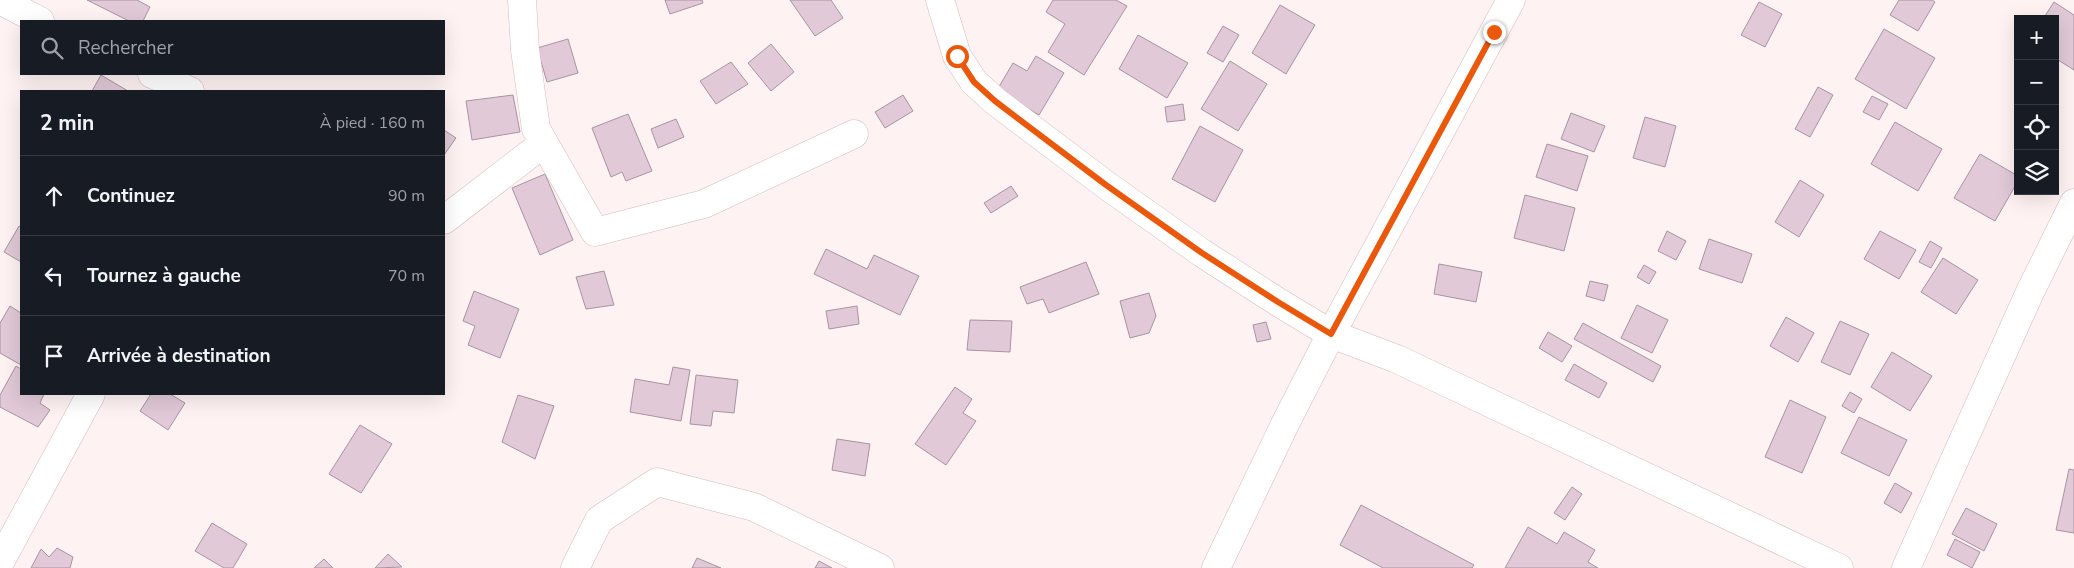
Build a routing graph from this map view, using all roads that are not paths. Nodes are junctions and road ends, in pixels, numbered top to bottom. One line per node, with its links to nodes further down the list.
1 (0, 0): 5 (street)
2 (522, 0): 9 (street)
3 (940, 0): 12 (street)
4 (1511, 0): 12 (street)
5 (38, 20)
6 (154, 75): 7 (street)
7 (188, 90)
8 (854, 134): 9 (street)
9 (544, 143): 11 (street)
10 (2074, 202): 19 (street)
11 (445, 219)
12 (1331, 334): 17 (street); 18 (street)
13 (90, 395): 14 (street)
14 (0, 562)
15 (575, 568): 16 (street)
16 (880, 568)
17 (1216, 568)
18 (1839, 568)
19 (1906, 568)

